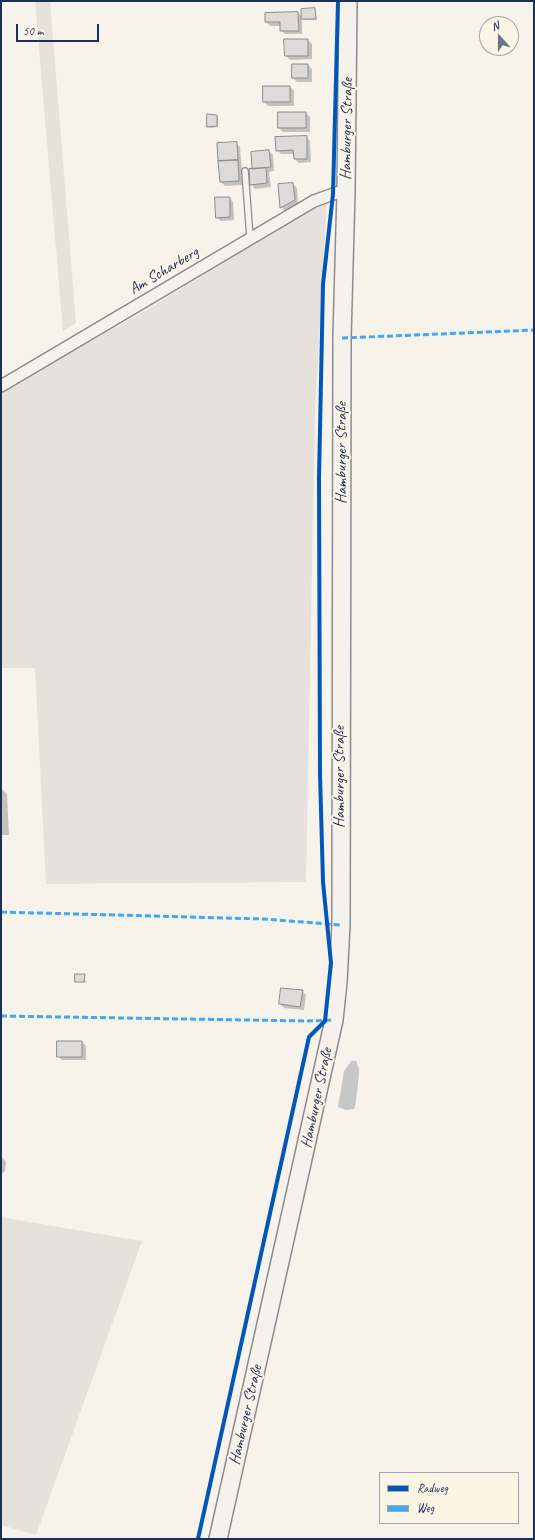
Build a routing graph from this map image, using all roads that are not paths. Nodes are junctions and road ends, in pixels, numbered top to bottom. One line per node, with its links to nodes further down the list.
1 (348, 1): 3 (main road, Hamburger Straße)
2 (245, 170): 4 (lane)
3 (346, 192): 4 (street, Am Scharberg); 6 (main road, Hamburger Straße)
4 (250, 239): 5 (street, Am Scharberg)
5 (1, 386)
6 (218, 1539)

